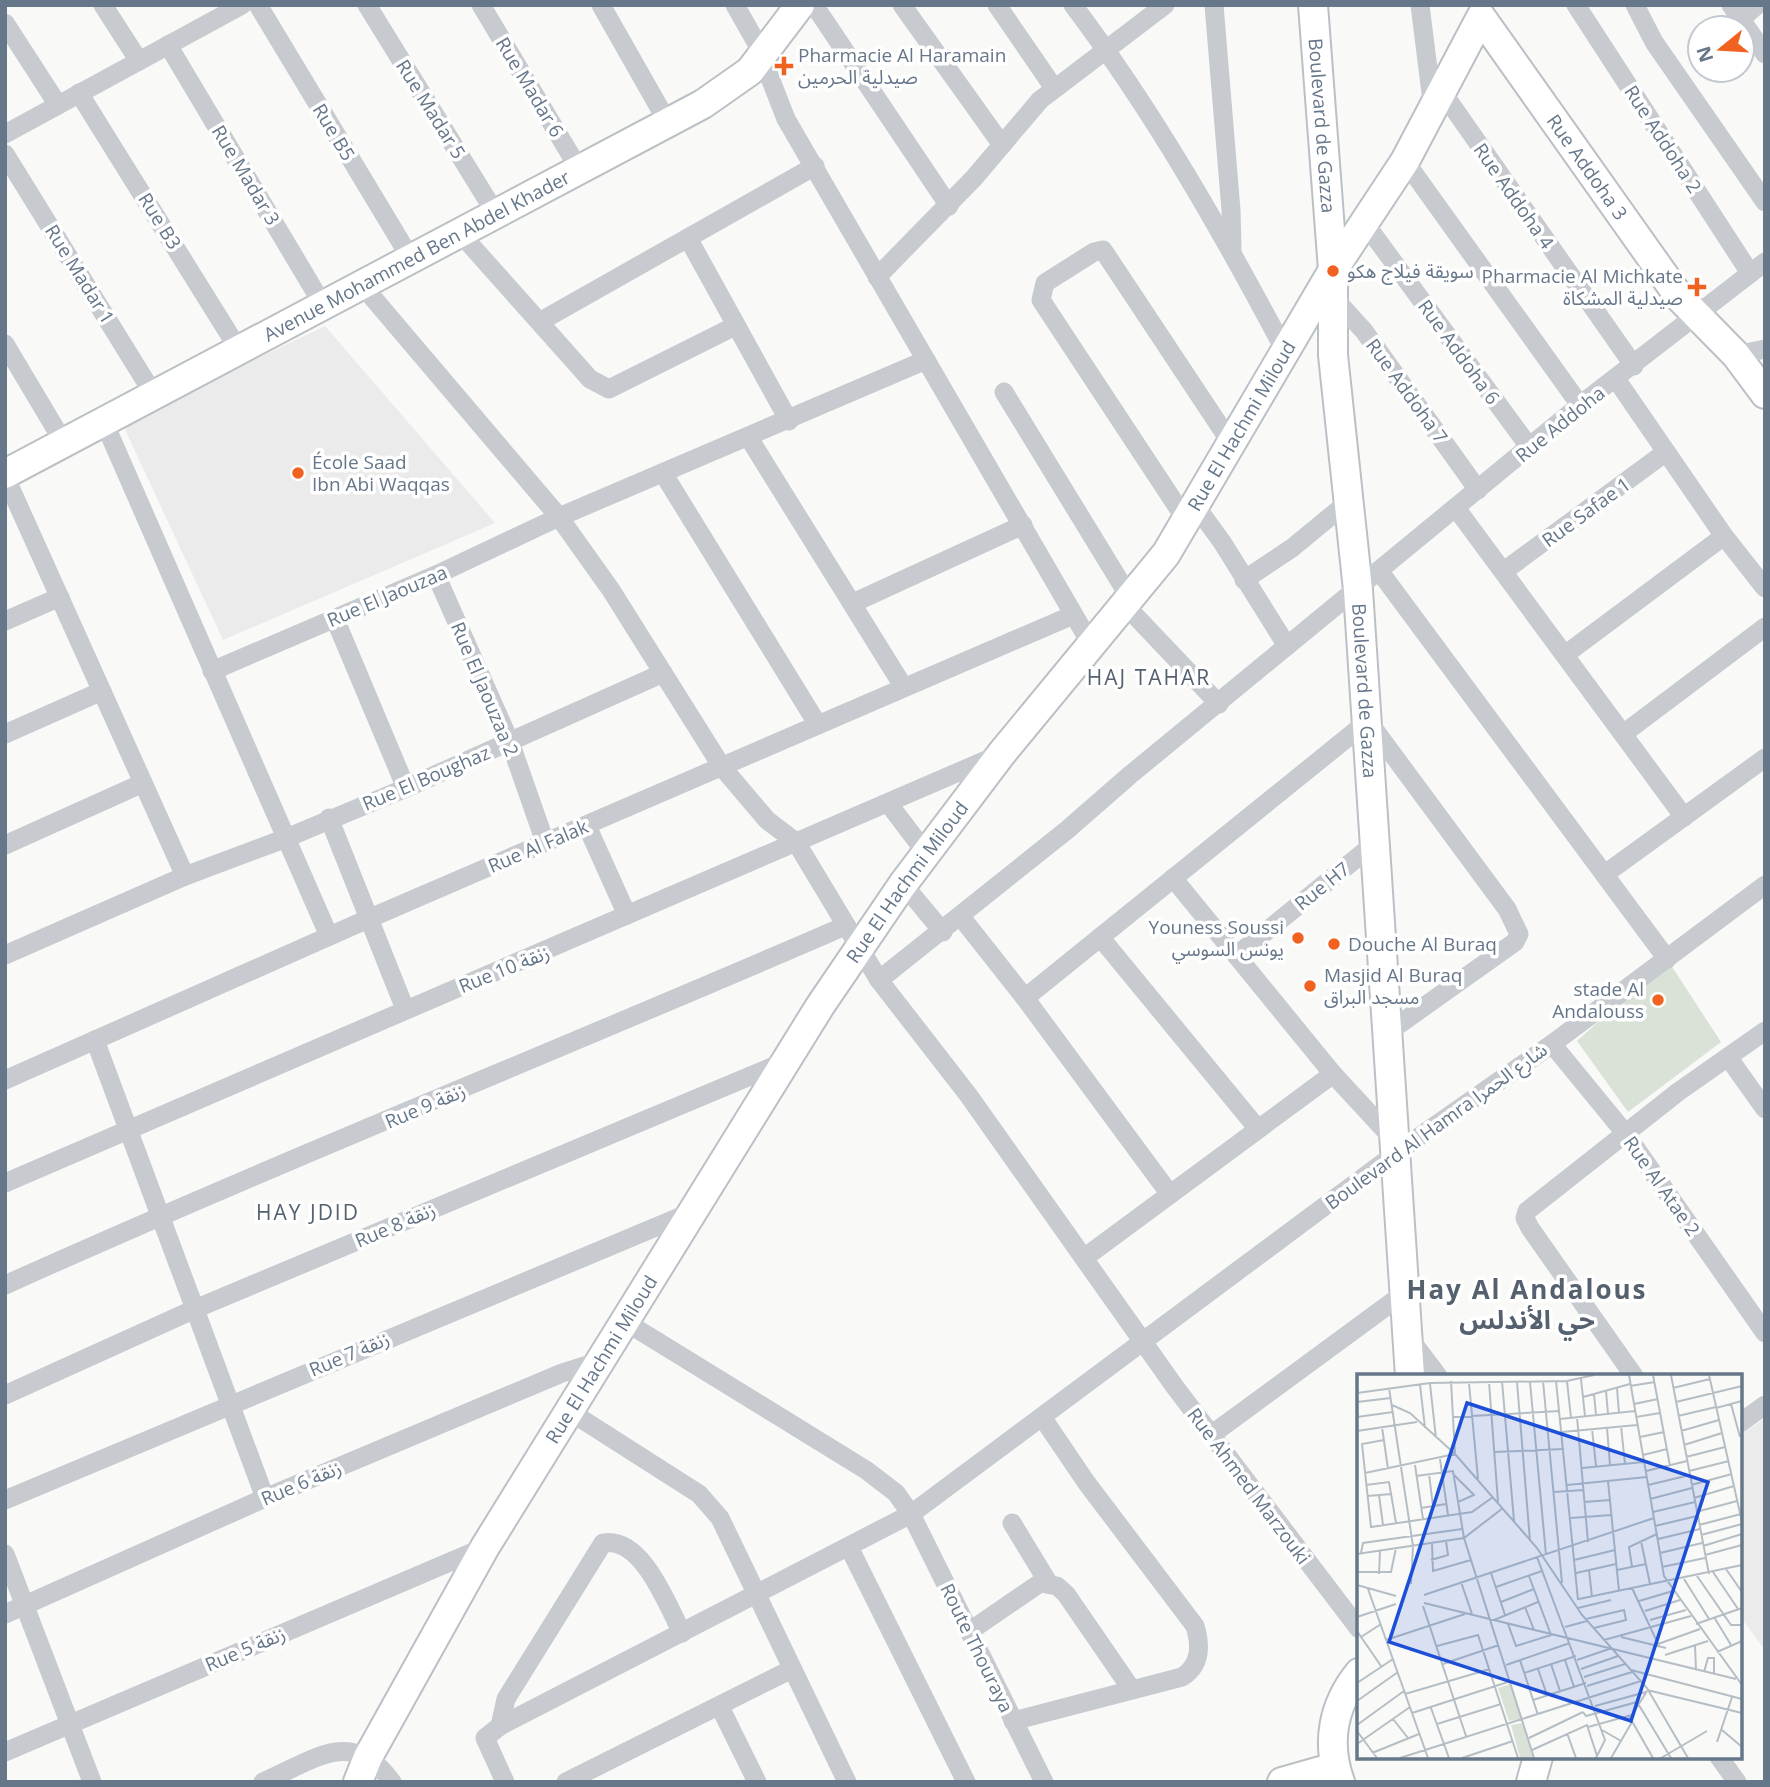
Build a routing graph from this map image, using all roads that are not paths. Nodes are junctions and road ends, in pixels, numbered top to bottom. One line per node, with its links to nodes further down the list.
1 (103, 5): 27 (street)
2 (258, 5): 46 (street, Rue B5)
3 (367, 5): 41 (street, Rue Madar 5)
4 (481, 5): 38 (street, Rue Madar 6)
5 (601, 5): 32 (street)
6 (735, 5): 26 (street)
7 (800, 5): 26 (street, Avenue Mohammed Ben Abdel Khader)
8 (814, 5): 40 (street)
9 (902, 5): 34 (street)
10 (997, 5): 28 (street)
11 (1073, 5): 24 (street)
12 (1165, 5): 24 (street)
13 (1214, 5): 45 (street)
14 (1313, 5): 49 (street, Boulevard de Gazza)
15 (1420, 5): 30 (street)
16 (1576, 5): 47 (street, Rue Addoha 2)
17 (1635, 5): 39 (street)
18 (1758, 5): 21 (street)
19 (229, 8): 23 (street)
20 (1484, 11): 30 (street, Rue El Hachmi Miloud); 52 (street, Rue Addoha 3)
21 (1736, 12): 25 (street)
22 (5, 23): 31 (street)
23 (168, 46): 27 (street); 51 (street, Rue Madar 3)
24 (1107, 51): 28 (street); 45 (street)
25 (1765, 54)
26 (761, 58): 32 (street, Avenue Mohammed Ben Abdel Khader); 37 (street)
27 (139, 61): 29 (street)
28 (1054, 88): 34 (street)
29 (79, 93): 31 (street); 57 (street, Rue B3)
30 (1438, 102): 36 (street, Rue El Hachmi Miloud); 61 (street, Rue Addoha 4)
31 (58, 105): 33 (street)
32 (668, 123): 38 (street, Avenue Mohammed Ben Abdel Khader)
33 (5, 134)
34 (1002, 145): 40 (street)
35 (5, 153): 65 (street, Rue Madar 1)
36 (1405, 161): 42 (street, Rue El Hachmi Miloud); 66 (street)
37 (815, 166): 44 (street); 48 (street)
38 (579, 169): 41 (street, Avenue Mohammed Ben Abdel Khader)
39 (1765, 202)
40 (949, 206): 48 (street)
41 (496, 214): 43 (street, Avenue Mohammed Ben Abdel Khader)
42 (1364, 222): 49 (street, Rue El Hachmi Miloud); 72 (street, Rue Addoha 6)
43 (460, 233): 46 (street, Avenue Mohammed Ben Abdel Khader); 53 (street)
44 (688, 238): 53 (street); 54 (street)
45 (1232, 250): 58 (street)
46 (411, 259): 50 (street, Avenue Mohammed Ben Abdel Khader)
47 (1757, 268): 52 (street, Rue Addoha)
48 (877, 277): 60 (street)
49 (1332, 283): 58 (street, Rue El Hachmi Miloud); 76 (street, Rue Addoha 7); 77 (street, Boulevard de Gazza)
50 (362, 285): 51 (street, Avenue Mohammed Ben Abdel Khader); 80 (street)
51 (323, 305): 57 (street, Avenue Mohammed Ben Abdel Khader)
52 (1698, 315): 59 (street, Rue Addoha 3); 61 (street, Rue Addoha)
53 (541, 321): 54 (street)
54 (735, 326): 67 (street)
55 (5, 344): 70 (street)
56 (1765, 349): 59 (street)
57 (239, 350): 65 (street, Avenue Mohammed Ben Abdel Khader)
58 (1285, 351): 71 (street, Rue El Hachmi Miloud)
59 (1736, 355): 64 (street, Rue Addoha 3)
60 (926, 360): 67 (street, Rue El Jaouzaa); 81 (street)
61 (1633, 366): 62 (street, Rue Addoha)
62 (1616, 379): 66 (street, Rue Addoha); 73 (street)
63 (1004, 392): 90 (street)
64 (1765, 394)
65 (154, 395): 68 (street, Avenue Mohammed Ben Abdel Khader)
66 (1580, 405): 72 (street, Rue Addoha)
67 (789, 421): 69 (street, Rue El Jaouzaa)
68 (104, 422): 70 (street, Avenue Mohammed Ben Abdel Khader); 99 (street)
69 (749, 438): 74 (street, Rue El Jaouzaa); 91 (street)
70 (64, 443): 75 (street, Avenue Mohammed Ben Abdel Khader)
71 (1231, 443): 79 (street, Rue El Hachmi Miloud); 79 (street)
72 (1530, 448): 76 (street, Rue Addoha)
73 (1666, 452): 82 (street); 83 (street, Rue Safae 1)
74 (663, 473): 80 (street, Rue El Jaouzaa); 105 (street)
75 (5, 475): 89 (street)
76 (1478, 490): 78 (street, Rue Addoha)
77 (1348, 502): 86 (street); 88 (street, Boulevard de Gazza)
78 (1456, 508): 83 (street); 84 (street, Rue Addoha)
79 (1190, 512): 86 (street); 90 (street, Rue El Hachmi Miloud)
80 (559, 517): 85 (street, Rue El Jaouzaa); 100 (street)
81 (1023, 525): 91 (street); 92 (street)
82 (1724, 536): 87 (street); 98 (street)
83 (1504, 570): 98 (street)
84 (1380, 572): 88 (street, Rue Addoha); 124 (street)
85 (436, 575): 93 (street, Rue El Jaouzaa); 108 (street, Rue El Jaouzaa 2)
86 (1244, 580): 97 (street)
87 (1765, 588)
88 (1359, 590): 97 (street, Rue Addoha); 104 (street, Boulevard de Gazza)
89 (60, 597): 94 (street); 102 (street)
90 (1127, 602): 96 (street, Rue El Hachmi Miloud); 103 (street)
91 (853, 603): 101 (street)
92 (1073, 615): 96 (street); 101 (street, Rue Al Falak)
93 (335, 619): 99 (street, Rue El Jaouzaa); 113 (street)
94 (5, 621)
95 (1765, 627): 107 (street)
96 (1092, 646): 109 (street, Rue El Hachmi Miloud)
97 (1287, 646): 103 (street, Rue Addoha)
98 (1566, 654): 107 (street)
99 (212, 671): 118 (street)
100 (663, 673): 108 (street, Rue El Boughaz); 111 (street)
101 (903, 686): 105 (street, Rue Al Falak)
102 (102, 691): 106 (street); 112 (street)
103 (1219, 705): 130 (street, Rue Addoha)
104 (1368, 721): 121 (street, Boulevard de Gazza); 126 (street); 143 (street)
105 (818, 725): 111 (street, Rue Al Falak)
106 (5, 734)
107 (1623, 734): 115 (street)
108 (509, 742): 113 (street, Rue El Boughaz); 119 (street, Rue El Jaouzaa 2)
109 (1002, 753): 114 (street, Rue 10 زنقة); 123 (street, Rue El Hachmi Miloud)
110 (1765, 758): 115 (street)
111 (722, 767): 117 (street, Rue Al Falak); 120 (street)
112 (144, 783): 122 (street); 125 (street)
113 (406, 788): 116 (street, Rue El Boughaz)
114 (888, 803): 120 (street, Rue 10 زنقة); 123 (street)
115 (1684, 817): 124 (street)
116 (329, 818): 118 (street, Rue El Boughaz); 131 (street)
117 (587, 826): 119 (street, Rue Al Falak); 129 (street)
118 (284, 839): 125 (street, Rue El Boughaz); 133 (street)
119 (545, 842): 131 (street, Rue Al Falak)
120 (796, 842): 129 (street, Rue 10 زنقة); 134 (street, Rue Ahmed Marzouki)
121 (1374, 844): 136 (street, Rue H7); 143 (street, Boulevard de Gazza)
122 (5, 845)
123 (926, 852): 127 (street, Rue El Hachmi Miloud)
124 (1605, 874): 138 (street)
125 (185, 876): 137 (street, Rue El Boughaz)
126 (1173, 878): 135 (street); 136 (street)
127 (903, 884): 132 (street); 134 (street, Rue El Hachmi Miloud)
128 (1764, 886): 138 (street, Boulevard Al Hamra شارع الحمرا)
129 (627, 915): 141 (street, Rue 10 زنقة)
130 (961, 918): 132 (street, Rue Addoha); 140 (street)
131 (368, 919): 133 (street, Rue Al Falak); 141 (street)
132 (943, 932): 139 (street, Rue Addoha)
133 (329, 936): 144 (street, Rue Al Falak)
134 (852, 937): 139 (street, Rue Ahmed Marzouki); 147 (street, Rue El Hachmi Miloud); 158 (street, Rue 9 زنقة)
135 (1100, 937): 140 (street); 152 (street)
136 (1237, 954): 148 (street)
137 (5, 955)
138 (1667, 959): 145 (street, Boulevard Al Hamra شارع الحمرا)
139 (879, 980): 159 (street, Rue Ahmed Marzouki)
140 (1025, 998): 156 (street)
141 (405, 1009): 151 (street, Rue 10 زنقة)
142 (1765, 1031): 146 (street)
143 (1387, 1033): 154 (street, Boulevard de Gazza)
144 (95, 1041): 149 (street, Rue Al Falak); 151 (street)
145 (1552, 1044): 153 (street, Rue Al Atae 2); 154 (street, Boulevard Al Hamra شارع الحمرا)
146 (1728, 1058): 150 (street); 153 (street)
147 (787, 1060): 157 (street, Rue El Hachmi Miloud); 162 (street, Rue 8 زنقة)
148 (1333, 1074): 152 (street); 154 (street)
149 (5, 1080)
150 (1765, 1109)
151 (128, 1128): 155 (street, Rue 10 زنقة); 158 (street)
152 (1258, 1129): 156 (street)
153 (1625, 1133): 164 (street, Rue Al Atae 2); 170 (street)
154 (1396, 1147): 161 (street, Boulevard de Gazza); 166 (street, Boulevard Al Hamra شارع الحمرا)
155 (5, 1183)
156 (1169, 1193): 159 (street)
157 (694, 1211): 163 (street, Rue El Hachmi Miloud); 172 (street, Rue 7 زنقة)
158 (160, 1216): 160 (street, Rue 9 زنقة); 162 (street)
159 (1084, 1258): 166 (street, Rue Ahmed Marzouki)
160 (5, 1285)
161 (1403, 1294): 165 (street, Boulevard de Gazza); 177 (street)
162 (195, 1309): 171 (street, Rue 8 زنقة); 172 (street)
163 (624, 1321): 167 (street, Rue El Hachmi Miloud); 180 (street, Route Thouraya)
164 (1765, 1333)
165 (1407, 1334): 168 (street, Boulevard de Gazza); 169 (street)
166 (1142, 1342): 175 (street, Boulevard Al Hamra شارع الحمرا); 177 (street, Rue Ahmed Marzouki)
167 (600, 1361): 174 (street, Rue El Hachmi Miloud); 178 (street, Rue 6 زنقة)
168 (1409, 1374)
169 (1437, 1374)
170 (1633, 1374)
171 (5, 1395)
172 (230, 1404): 178 (street); 179 (street, Rue 7 زنقة)
173 (1765, 1405): 176 (street)
174 (569, 1411): 182 (street, Rue El Hachmi Miloud); 186 (street)
175 (1042, 1417): 180 (street, Boulevard Al Hamra شارع الحمرا); 194 (street)
176 (1742, 1422)
177 (1211, 1435): 189 (street, Rue Ahmed Marzouki)
178 (265, 1498): 187 (street, Rue 6 زنقة)
179 (5, 1500)
180 (911, 1514): 183 (street, Boulevard Al Hamra شارع الحمرا); 190 (street, Route Thouraya)
181 (1012, 1523): 185 (street)
182 (485, 1546): 197 (street, Rue 5 زنقة); 202 (street, Rue El Hachmi Miloud)
183 (849, 1547): 186 (street, Boulevard Al Hamra شارع الحمرا); 211 (street)
184 (5, 1555): 187 (street)
185 (1049, 1584): 190 (street); 194 (street)
186 (755, 1597): 191 (street, Boulevard Al Hamra شارع الحمرا); 192 (street)
187 (26, 1606): 188 (street, Rue 6 زنقة); 197 (street)
188 (5, 1614)
189 (1357, 1626)
190 (970, 1631): 196 (street, Route Thouraya)
191 (682, 1633): 198 (street, Boulevard Al Hamra شارع الحمرا); 198 (street)
192 (792, 1669): 195 (street); 210 (street)
193 (1357, 1676): 203 (street)
194 (1132, 1690): 196 (street)
195 (720, 1707): 208 (street); 209 (street)
196 (1013, 1721): 212 (street, Route Thouraya)
197 (70, 1725): 199 (street, Rue 5 زنقة); 204 (street)
198 (500, 1726): 207 (street)
199 (5, 1752)
200 (1537, 1759): 214 (street)
201 (1720, 1759): 215 (street)
202 (363, 1769): 205 (street); 206 (street)
203 (1338, 1774): 213 (street)
204 (92, 1782)
205 (263, 1782)
206 (392, 1782)
207 (505, 1782)
208 (566, 1782)
209 (757, 1782)
210 (847, 1782)
211 (966, 1782)
212 (1044, 1782)
213 (1282, 1782)
214 (1531, 1782)
215 (1737, 1782)

